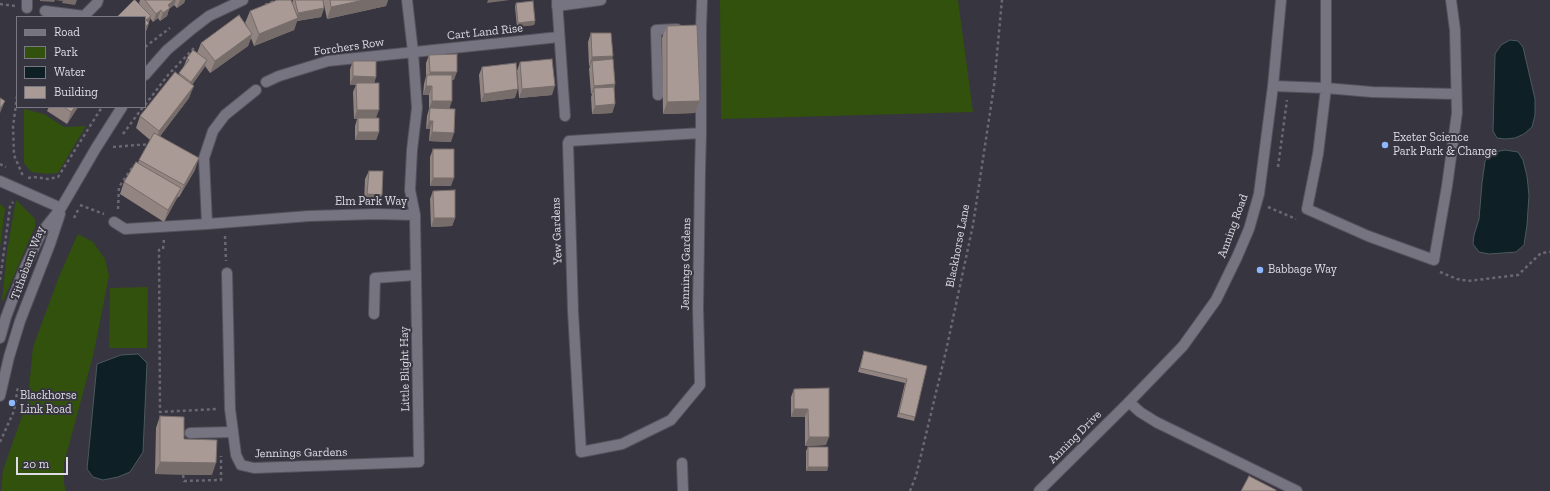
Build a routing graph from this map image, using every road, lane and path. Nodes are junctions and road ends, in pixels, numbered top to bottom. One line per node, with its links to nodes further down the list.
1 (98, 0): 14 (street)
2 (243, 0): 19 (street)
3 (276, 0): 12 (path)
4 (407, 0): 18 (street, Elm Park Way)
5 (601, 0): 11 (street)
6 (702, 0): 15 (street, Jennings Gardens)
7 (1002, 0): 69 (path, Blackhorse Lane)
8 (1281, 0): 21 (street, Anning Road)
9 (1326, 0): 22 (street)
10 (1451, 0): 24 (street)
11 (557, 3): 16 (street)
12 (261, 7)
13 (45, 11): 14 (street)
14 (84, 16)
15 (694, 28): 25 (street); 32 (street, Jennings Gardens)
16 (559, 37): 18 (street, Cart Land Rise); 31 (street)
17 (202, 41): 26 (path)
18 (413, 52): 20 (street, Forchers Row); 44 (street, Elm Park Way)
19 (146, 74)
20 (266, 82)
21 (1273, 86): 22 (street); 58 (street, Anning Road)
22 (1326, 88): 24 (street); 24 (street)
23 (256, 90): 48 (street)
24 (1456, 94)
25 (658, 95)
26 (146, 103)
27 (16, 106): 28 (path)
28 (101, 108)
29 (121, 108): 43 (street, Tithebarn Way)
30 (143, 108): 33 (path)
31 (565, 116)
32 (700, 133): 64 (street, Jennings Gardens); 64 (street, Yew Gardens)
33 (122, 136)
34 (117, 142): 36 (path)
35 (157, 146): 36 (path)
36 (113, 147): 37 (path)
37 (111, 151)
38 (134, 165): 50 (path)
39 (0, 181): 40 (street)
40 (19, 191): 43 (street); 53 (path)
41 (83, 199): 42 (path)
42 (80, 205): 45 (path); 46 (path)
43 (62, 208): 55 (street, Tithebarn Way); 57 (street, Tithebarn Way)
44 (415, 215): 47 (street, Elm Park Way); 52 (street, Little Blight Hay)
45 (74, 220)
46 (114, 222): 50 (street)
47 (225, 222): 48 (street, Elm Park Way); 51 (path)
48 (207, 224): 49 (street, Elm Park Way)
49 (164, 227): 50 (street, Elm Park Way); 59 (path)
50 (125, 229)
51 (227, 273): 59 (street, Jennings Gardens)
52 (416, 276): 54 (street); 65 (street, Little Blight Hay)
53 (0, 280)
54 (374, 314)
55 (0, 338)
56 (19, 380): 63 (path)
57 (0, 396)
58 (1130, 402): 70 (street, Anning Drive); 71 (street)
59 (230, 409): 62 (street, Jennings Gardens)
60 (190, 432): 61 (street)
61 (222, 432): 62 (street); 67 (path)
62 (233, 432): 65 (street, Jennings Gardens)
63 (0, 442)
64 (581, 452)
65 (419, 462)
66 (682, 463): 68 (street)
67 (183, 475)
68 (683, 491)
69 (910, 491)
70 (1039, 491)
71 (1297, 491)

